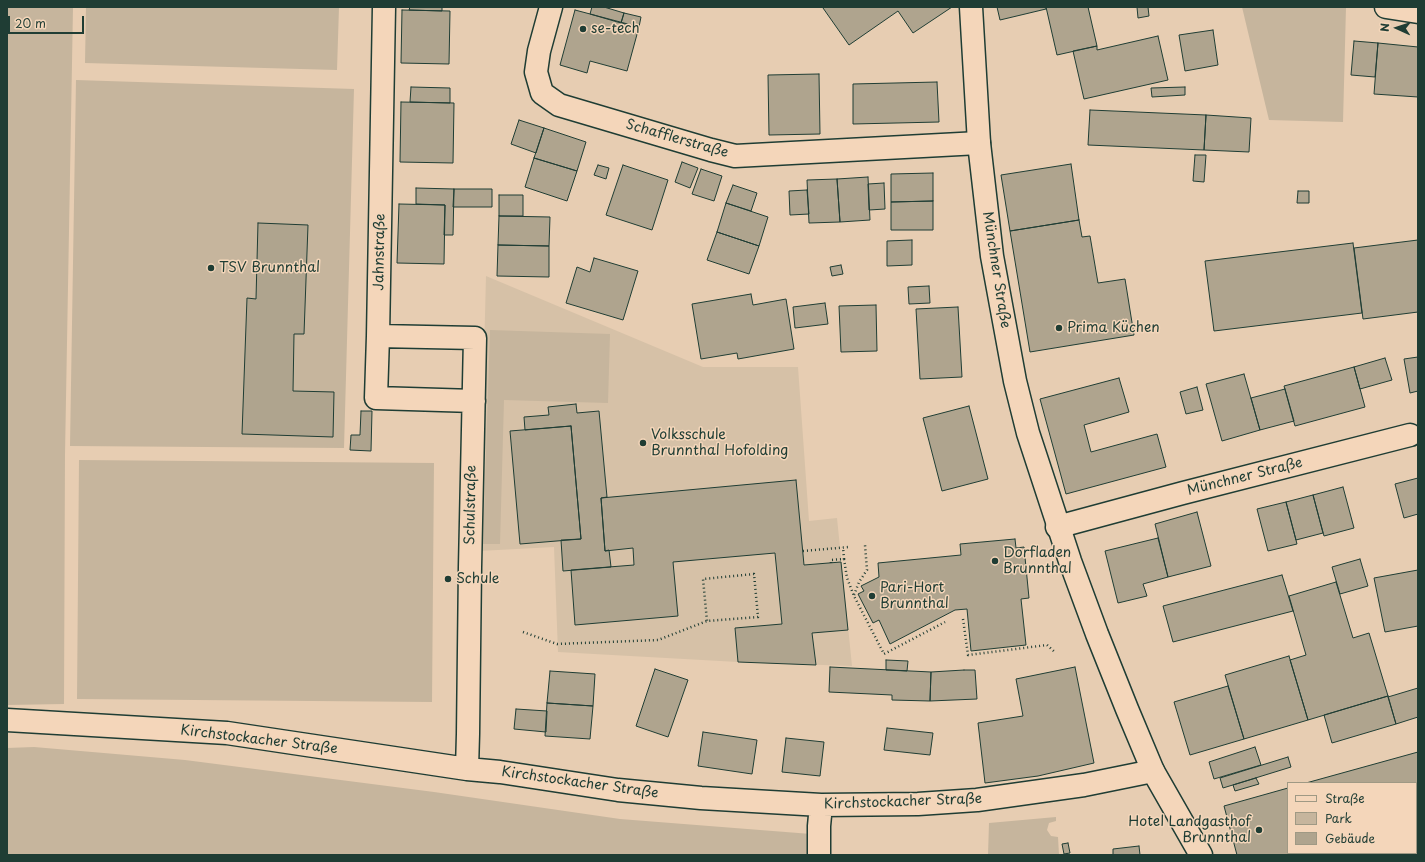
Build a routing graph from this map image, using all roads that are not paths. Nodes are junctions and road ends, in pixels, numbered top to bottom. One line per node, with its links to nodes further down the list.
1 (384, 7): 7 (street, Jahnstraße)
2 (551, 7): 6 (street, Schafflerstraße)
3 (971, 7): 6 (street, Münchner Straße)
4 (1386, 7): 5 (street)
5 (1418, 12)
6 (979, 143): 10 (street, Münchner Straße)
7 (378, 336): 8 (street, Jahnstraße); 8 (street, Schulstraße)
8 (474, 402): 12 (street, Schulstraße)
9 (1410, 435): 10 (street, Münchner Straße)
10 (1057, 527): 13 (street, Münchner Straße)
11 (7, 720): 12 (street, Kirchstockacher Straße)
12 (467, 769): 14 (street, Kirchstockacher Straße)
13 (1153, 771): 14 (street, Kirchstockacher Straße); 16 (street, Münchner Straße)
14 (821, 805): 15 (street)
15 (818, 855)
16 (1201, 855)

